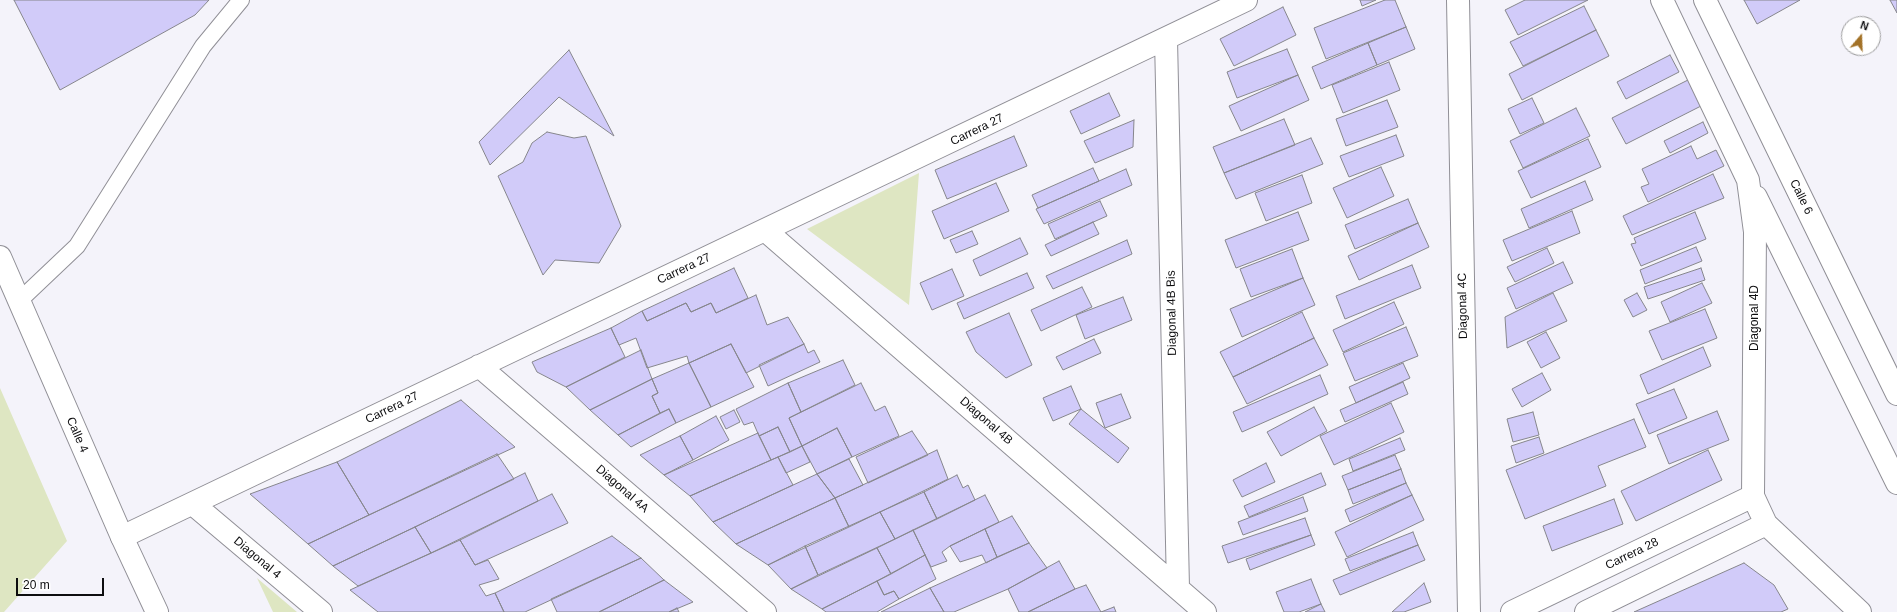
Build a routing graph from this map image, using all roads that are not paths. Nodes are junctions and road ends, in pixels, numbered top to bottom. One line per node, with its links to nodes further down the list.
1 (241, 0): 10 (lane)
2 (1246, 0): 6 (street, Carrera 27)
3 (1458, 0): 23 (street, Diagonal 4C)
4 (1662, 0): 7 (street, Diagonal 4D)
5 (1705, 0): 12 (street, Calle 6)
6 (1166, 39): 8 (street, Carrera 27); 18 (street, Diagonal 4B Bis)
7 (1748, 180): 13 (street); 14 (street, Diagonal 4D)
8 (766, 231): 11 (street, Carrera 27); 18 (street, Diagonal 4B)
9 (0, 257): 10 (street, Calle 4)
10 (19, 301): 17 (street, Calle 4)
11 (479, 366): 15 (street, Carrera 27); 21 (street, Diagonal 4A)
12 (1897, 394)
13 (1897, 483)
14 (1753, 496): 16 (street, Diagonal 4D); 24 (street, Carrera 28)
15 (193, 504): 17 (street, Carrera 27); 20 (street, Diagonal 4)
16 (1766, 524): 25 (street); 26 (street, Diagonal 4D)
17 (122, 537): 19 (street, Calle 4)
18 (1178, 588): 22 (street, Diagonal 4B)
19 (158, 612)
20 (321, 612)
21 (765, 612)
22 (1206, 612)
23 (1469, 612)
24 (1512, 612)
25 (1586, 612)
26 (1860, 612)

